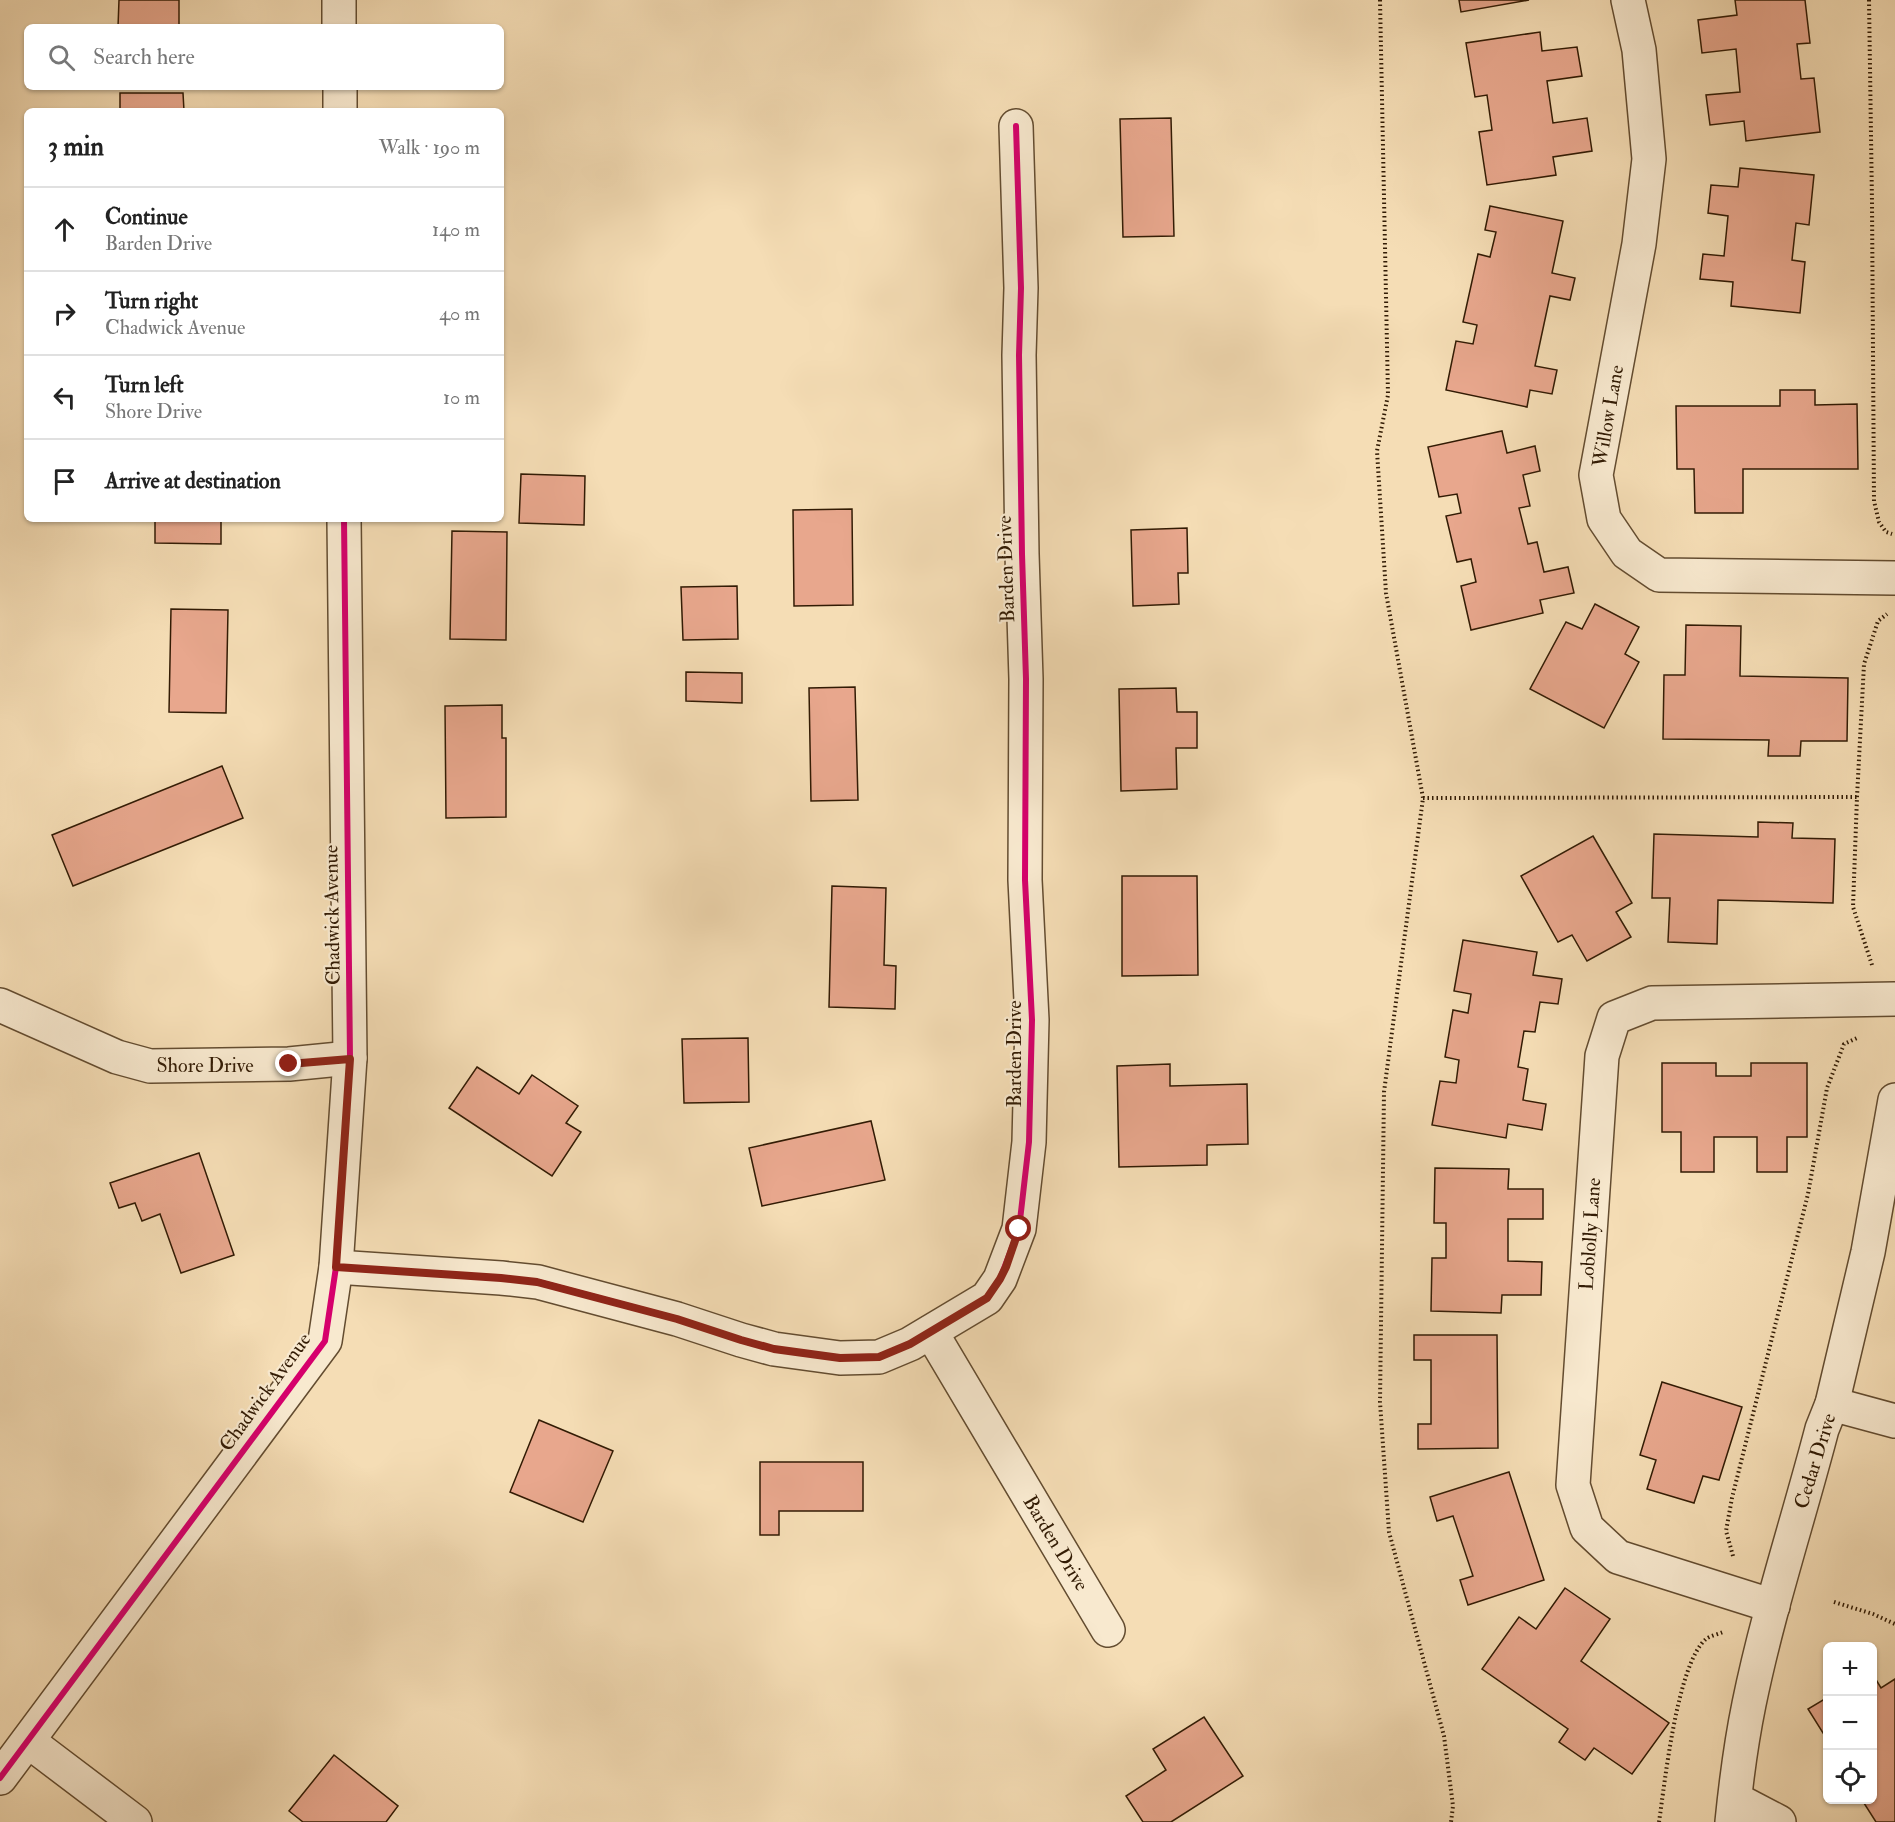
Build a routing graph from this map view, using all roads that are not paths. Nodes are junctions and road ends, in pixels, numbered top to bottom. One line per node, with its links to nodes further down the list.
1 (339, 0): 3 (street)
2 (1628, 0): 8 (street, Willow Lane)
3 (339, 24)
4 (340, 90): 5 (street)
5 (340, 108)
6 (1016, 126): 14 (street, Barden Drive)
7 (344, 522): 11 (street, Chadwick Avenue)
8 (1895, 578)
9 (1895, 999): 17 (street, Loblolly Lane)
10 (0, 1005): 11 (street, Shore Drive)
11 (350, 1059): 13 (street, Chadwick Avenue)
12 (1895, 1100): 15 (street, Cedar Drive)
13 (336, 1267): 14 (street, Barden Drive); 19 (street, Chadwick Avenue)
14 (931, 1332): 18 (street, Barden Drive)
15 (1832, 1404): 16 (street); 17 (street, Cedar Drive)
16 (1895, 1421)
17 (1773, 1606): 21 (street, Cedar Drive)
18 (1108, 1630)
19 (28, 1741): 20 (street, Chadwick Avenue); 22 (street)
20 (0, 1778)
21 (1733, 1811): 23 (street)
22 (135, 1822)
23 (1779, 1822)

